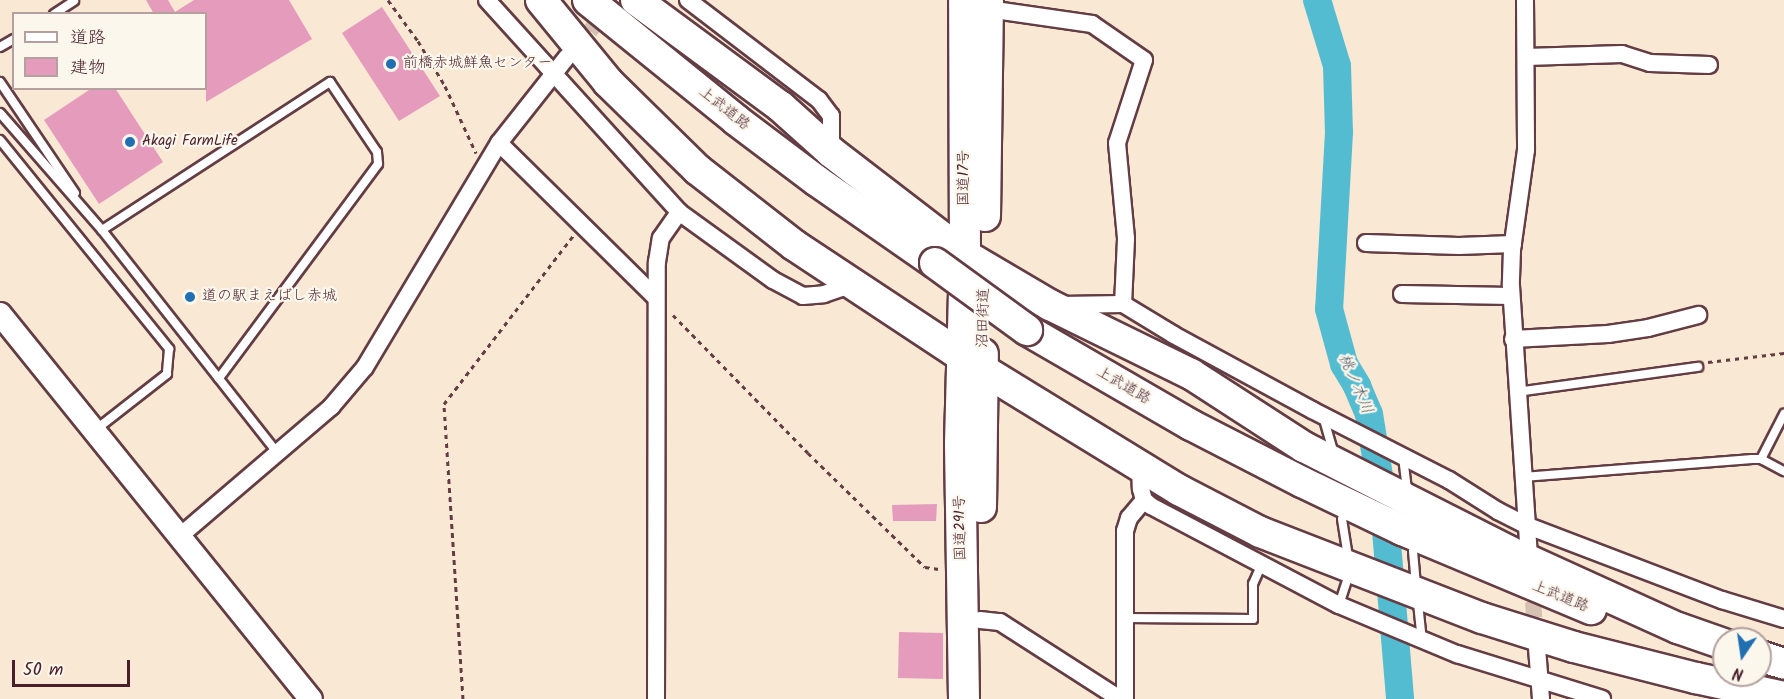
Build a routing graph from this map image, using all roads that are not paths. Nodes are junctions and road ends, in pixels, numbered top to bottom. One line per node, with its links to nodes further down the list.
1 (487, 0): 13 (street)
2 (541, 0): 24 (highway)
3 (588, 0): 49 (highway, 上武道路, bridge)
4 (636, 0): 18 (highway)
5 (688, 0): 18 (street)
6 (1525, 0): 11 (street)
7 (74, 1): 9 (lane)
8 (980, 3): 23 (highway, 国道17号); 28 (street)
9 (57, 12)
10 (567, 57): 13 (street)
11 (1526, 57): 12 (street); 22 (street)
12 (1709, 65)
13 (554, 71): 17 (street); 19 (street)
14 (0, 82): 20 (lane)
15 (0, 112): 20 (lane)
16 (0, 140): 39 (lane)
17 (499, 143): 27 (street); 41 (street)
18 (831, 152): 23 (highway)
19 (679, 212): 24 (street); 27 (street)
20 (100, 228): 35 (lane); 35 (lane)
21 (1366, 243): 22 (street)
22 (1513, 244): 26 (street)
23 (975, 261): 29 (highway); 33 (highway, 国道17号)
24 (853, 285): 33 (highway)
25 (1402, 294): 26 (street)
26 (1511, 296): 32 (street)
27 (656, 297): 68 (street)
28 (1123, 304): 29 (street); 38 (street)
29 (1050, 305): 44 (highway)
30 (0, 314): 39 (street)
31 (1698, 315): 32 (street)
32 (1513, 339): 36 (street)
33 (973, 363): 43 (highway); 60 (highway, 国道291号); 69 (highway, 国道291号)
34 (1698, 367): 36 (lane)
35 (219, 378): 41 (lane)
36 (1517, 392): 46 (street)
37 (1784, 414): 42 (lane)
38 (1330, 419): 40 (street); 44 (lane)
39 (94, 431): 51 (street)
40 (1398, 453): 47 (lane); 50 (street)
41 (278, 454): 51 (street)
42 (1761, 459): 45 (lane); 46 (lane)
43 (1140, 465): 48 (street); 55 (highway)
44 (1339, 468): 47 (highway)
45 (1784, 471)
46 (1523, 477): 50 (street)
47 (1404, 495): 62 (highway)
48 (1144, 500): 54 (street); 58 (street)
49 (1346, 512): 52 (highway, 上武道路); 55 (lane)
50 (1528, 526): 53 (street); 59 (street)
51 (180, 536): 67 (street)
52 (1407, 541): 56 (lane); 64 (highway, 上武道路)
53 (1529, 556)
54 (1262, 564): 57 (street); 58 (lane)
55 (1351, 568): 56 (highway); 57 (lane)
56 (1415, 592): 61 (lane); 66 (highway)
57 (1339, 605): 61 (street)
58 (1125, 618): 71 (street)
59 (1784, 619)
60 (980, 620): 70 (highway, 国道291号); 71 (street)
61 (1418, 639): 65 (street)
62 (1712, 640)
63 (1537, 648): 65 (street)
64 (1712, 652)
65 (1538, 681): 72 (street); 73 (street)
66 (1784, 697)
67 (311, 699)
68 (656, 699)
69 (964, 699)
70 (979, 699)
71 (1122, 699)
72 (1542, 699)
73 (1602, 699)

